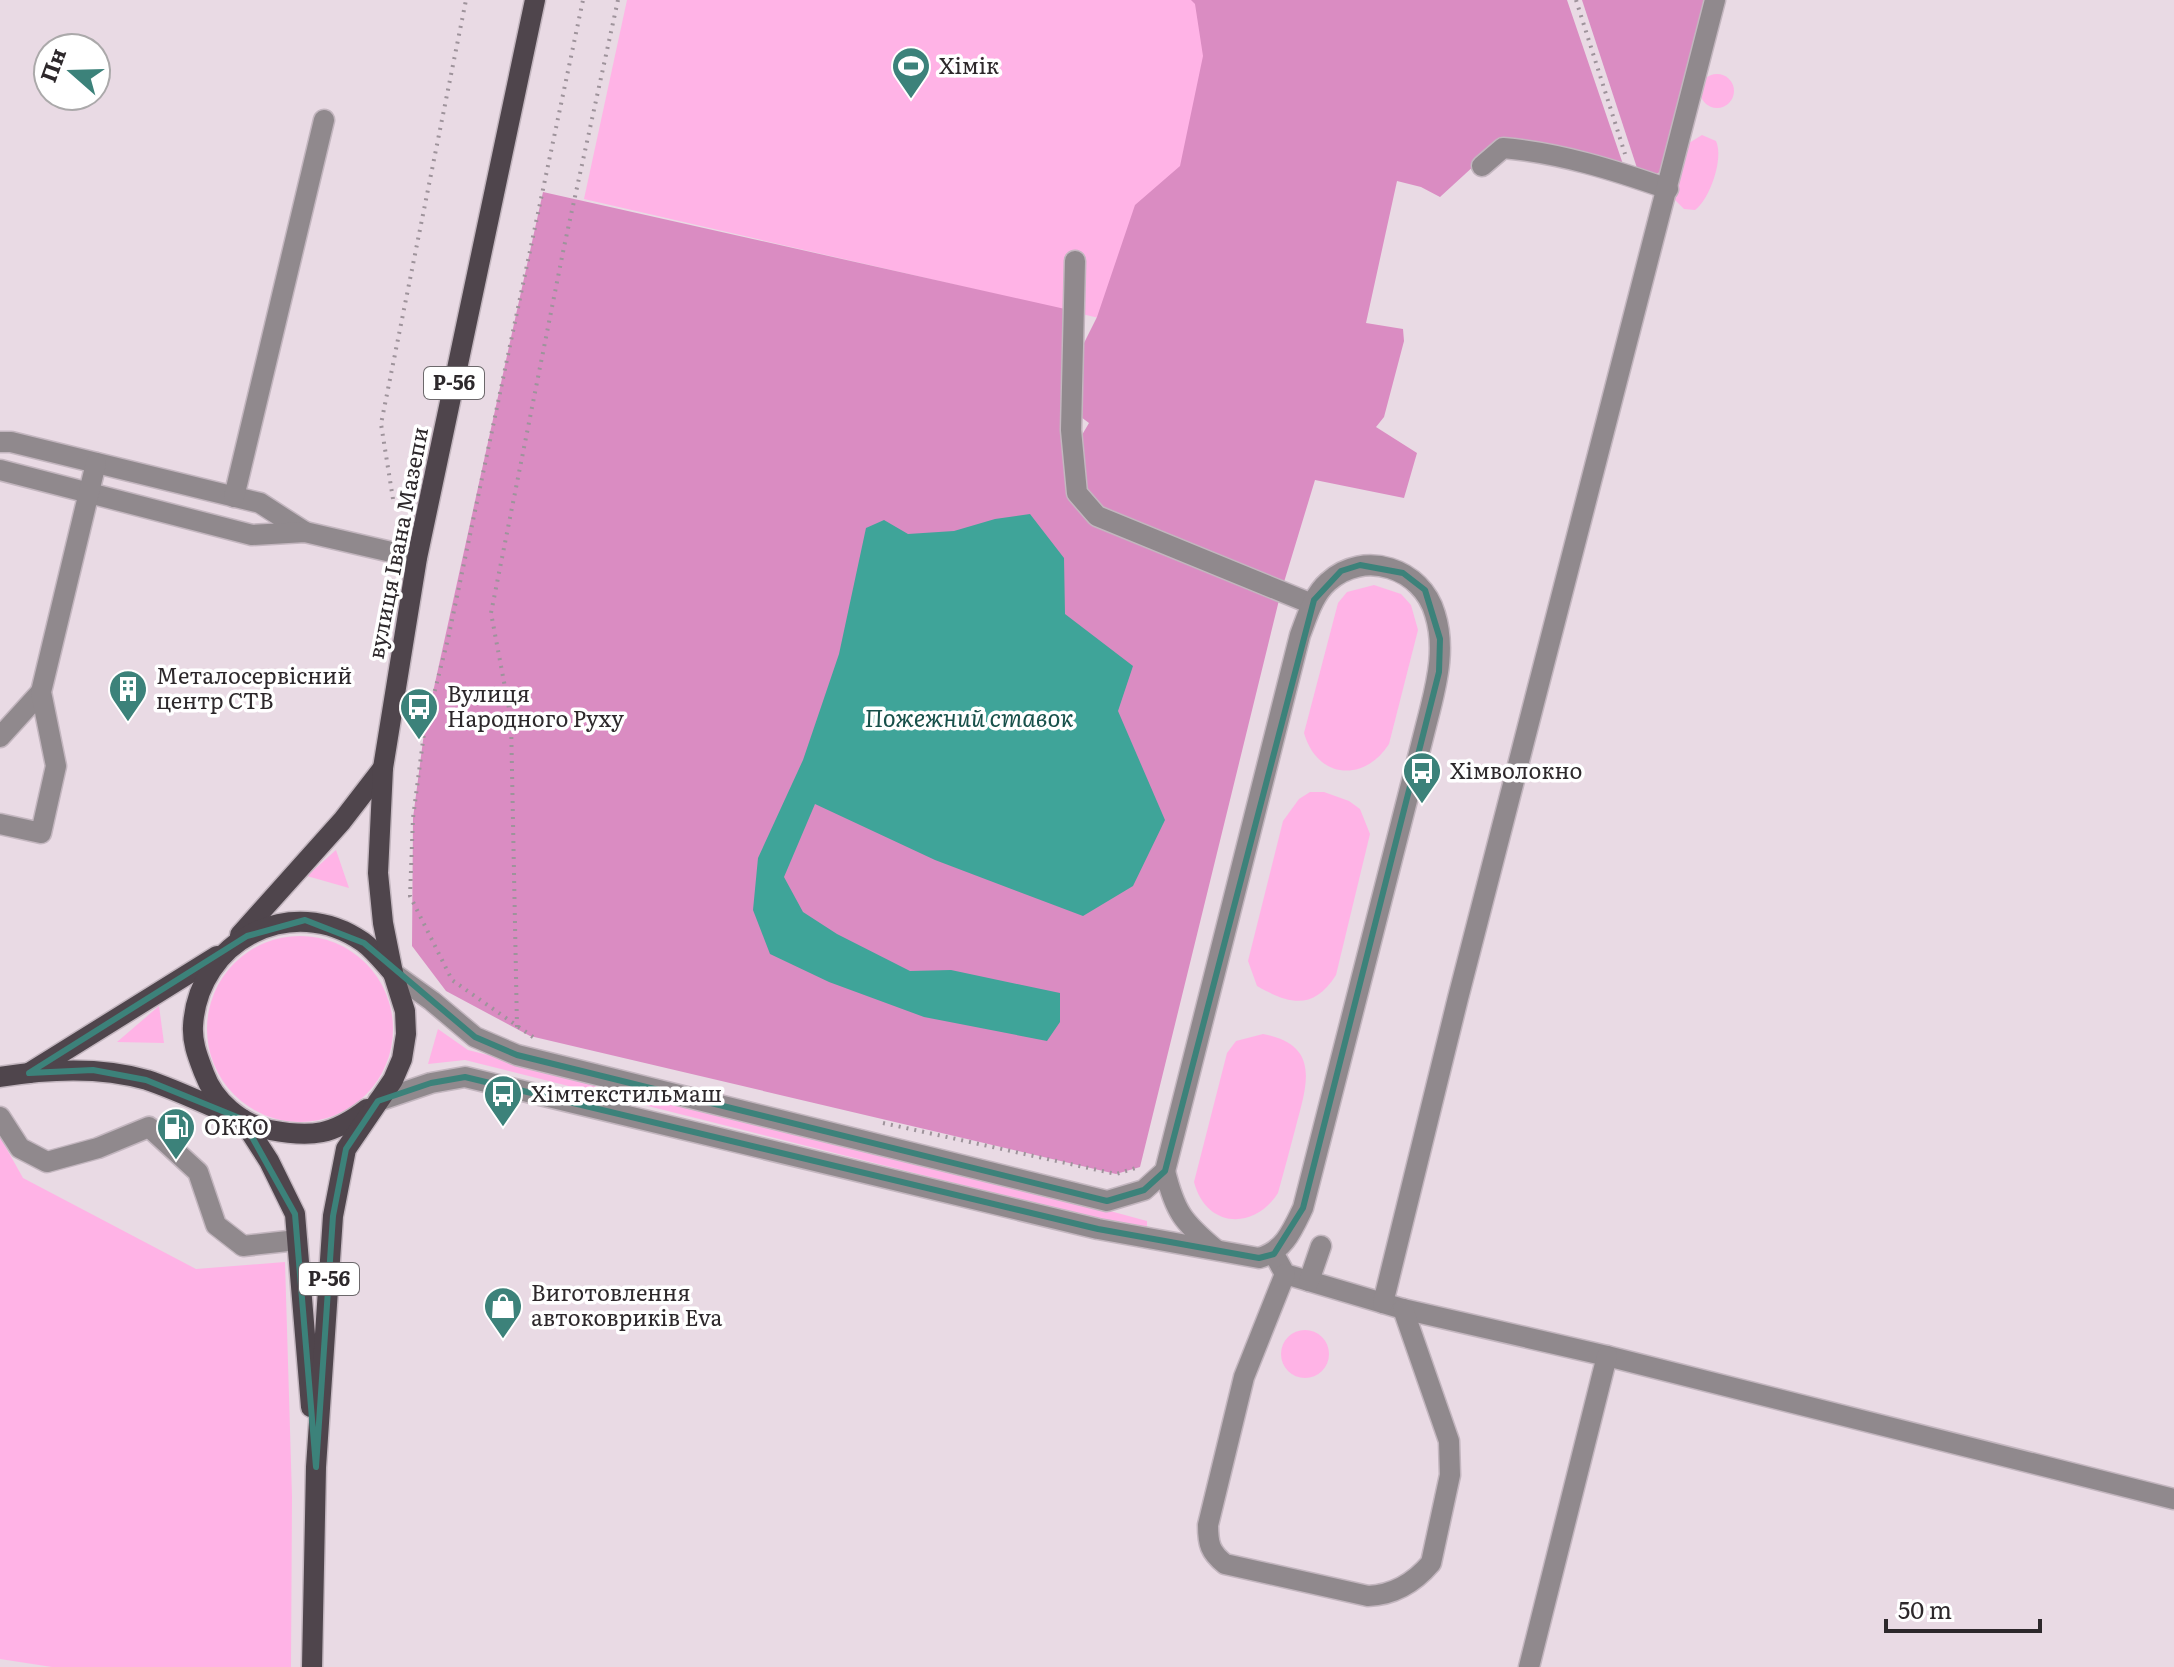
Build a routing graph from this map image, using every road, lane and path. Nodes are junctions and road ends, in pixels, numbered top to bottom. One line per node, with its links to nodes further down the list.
1 (466, 0): 17 (path)
2 (535, 0): 19 (main road, вулиця Івана Мазепи / Р-56)
3 (583, 0): 27 (path)
4 (618, 0): 27 (path)
5 (1576, 0): 9 (path)
6 (1715, 0): 10 (street)
7 (324, 120): 16 (street)
8 (1482, 166): 9 (street)
9 (1641, 180): 10 (street)
10 (1668, 189): 43 (street)
11 (1075, 261): 20 (street)
12 (0, 442): 13 (street)
13 (96, 463): 15 (street); 16 (street)
14 (0, 470): 15 (street)
15 (89, 493): 18 (street); 21 (street)
16 (234, 497): 18 (street)
17 (393, 499)
18 (305, 532): 19 (street)
19 (417, 558): 23 (main road, вулиця Івана Мазепи / Р-56)
20 (1312, 604): 36 (street); 40 (street)
21 (41, 692): 22 (street); 24 (street)
22 (0, 737)
23 (383, 768): 25 (main road, вулиця Івана Мазепи / Р-56); 26 (main road, вулиця Івана Мазепи / Р-56)
24 (0, 824)
25 (228, 949): 26 (main road); 29 (main road); 33 (main road, Р-56)
26 (393, 973): 31 (main road, Р-56); 36 (street)
27 (517, 1028): 28 (path)
28 (545, 1040)
29 (29, 1073): 30 (main road); 33 (main road)
30 (0, 1077)
31 (378, 1101): 33 (main road); 39 (street); 45 (main road, Р-56)
32 (0, 1117): 37 (street)
33 (242, 1119): 37 (main road, Р-56)
34 (876, 1121): 35 (path)
35 (1147, 1156)
36 (1165, 1171): 39 (street)
37 (297, 1240): 45 (main road, Р-56)
38 (1321, 1246): 42 (street)
39 (1216, 1250): 40 (street)
40 (1274, 1254): 41 (street)
41 (1285, 1274): 42 (street); 43 (street)
42 (1309, 1281): 43 (street)
43 (1393, 1306): 44 (street)
44 (1607, 1356): 46 (street); 48 (street)
45 (316, 1467): 47 (main road, Р-56)
46 (2174, 1499)
47 (312, 1667)
48 (1529, 1667)

